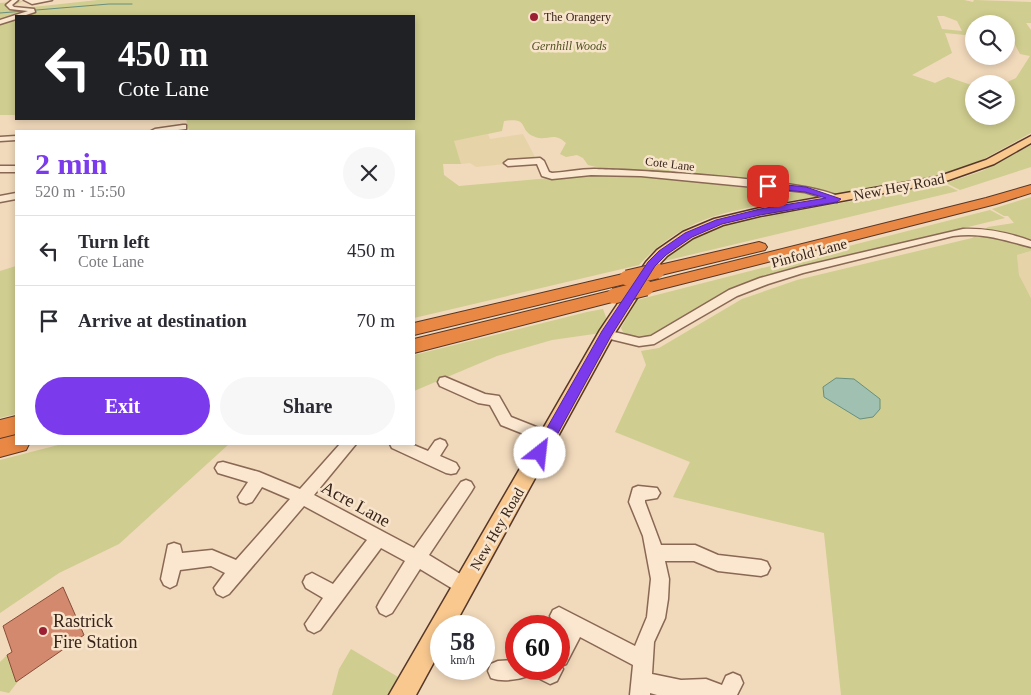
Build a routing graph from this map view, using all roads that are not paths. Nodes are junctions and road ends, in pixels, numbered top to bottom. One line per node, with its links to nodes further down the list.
1 (15, 0): 4 (street)
2 (27, 0): 3 (street)
3 (49, 0)
4 (23, 15)
5 (15, 18): 6 (street)
6 (0, 22)
7 (183, 127): 8 (street)
8 (167, 130)
9 (15, 138): 10 (street)
10 (0, 139)
11 (1031, 139): 19 (main road, New Hey Road)
12 (508, 163): 19 (street, Cote Lane)
13 (0, 169): 14 (street)
14 (15, 169)
15 (1031, 175): 21 (highway, bridge)
16 (1031, 189): 23 (highway, bridge)
17 (15, 196): 18 (street)
18 (0, 199)
19 (837, 199): 22 (main road, New Hey Road)
20 (1031, 244): 22 (street, Pinfold Lane)
21 (415, 329)
22 (606, 334): 27 (main road, New Hey Road)
23 (415, 346)
24 (445, 382): 27 (street)
25 (15, 425): 26 (highway)
26 (0, 429)
27 (548, 438): 48 (main road, New Hey Road)
28 (15, 445): 32 (highway)
29 (348, 445): 40 (street)
30 (399, 445): 33 (street)
31 (440, 445): 33 (street)
32 (0, 448)
33 (431, 458): 35 (street)
34 (223, 468): 36 (street, Acre Lane)
35 (451, 468)
36 (259, 479): 39 (street); 40 (street, Acre Lane)
37 (466, 487): 43 (street)
38 (652, 494): 42 (street)
39 (246, 497)
40 (302, 497): 41 (street, Acre Lane); 46 (street)
41 (378, 539): 43 (street, Acre Lane); 50 (street)
42 (655, 553): 45 (street); 58 (street)
43 (417, 558): 48 (street, Acre Lane); 51 (street)
44 (172, 564): 46 (street)
45 (761, 568)
46 (238, 570): 49 (street)
47 (312, 582): 50 (street)
48 (464, 586): 52 (main road, New Hey Road)
49 (223, 588)
50 (335, 595): 54 (street)
51 (386, 607)
52 (447, 615)
53 (570, 622): 55 (street)
54 (314, 624)
55 (576, 625): 56 (street); 58 (street)
56 (570, 636)
57 (430, 645): 63 (main road, New Hey Road)
58 (643, 660): 61 (street)
59 (498, 670): 60 (street)
60 (505, 670)
61 (640, 688): 62 (street)
62 (727, 691)
63 (402, 695)

